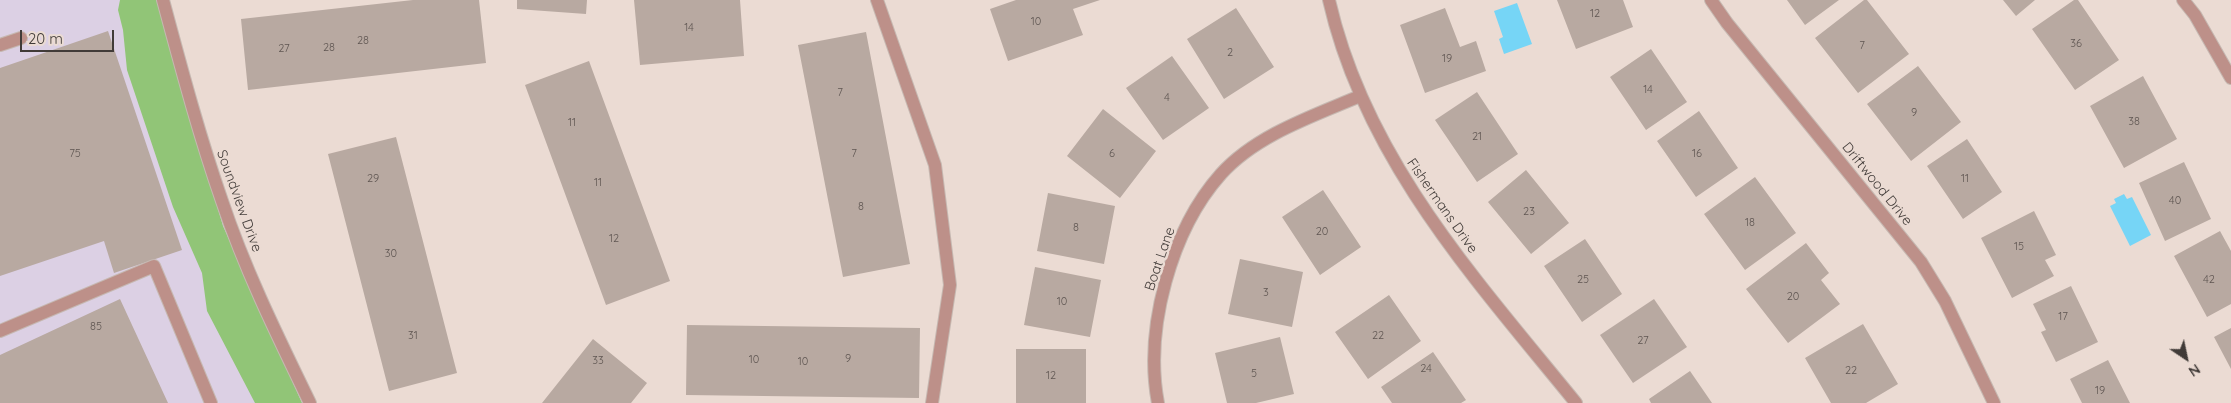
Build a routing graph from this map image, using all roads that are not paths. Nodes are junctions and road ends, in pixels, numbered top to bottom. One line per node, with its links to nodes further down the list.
1 (163, 0): 12 (street, Soundview Drive)
2 (877, 0): 13 (street)
3 (1329, 0): 9 (street, Fishermans Drive)
4 (1711, 0): 16 (street, Driftwood Drive)
5 (2183, 0): 8 (street)
6 (21, 38): 7 (street)
7 (0, 45)
8 (2231, 78)
9 (1360, 96): 14 (street, Boat Lane); 15 (street, Fishermans Drive)
10 (0, 331): 11 (street)
11 (211, 403)
12 (310, 403)
13 (932, 403)
14 (1158, 403)
15 (1576, 403)
16 (1994, 403)

